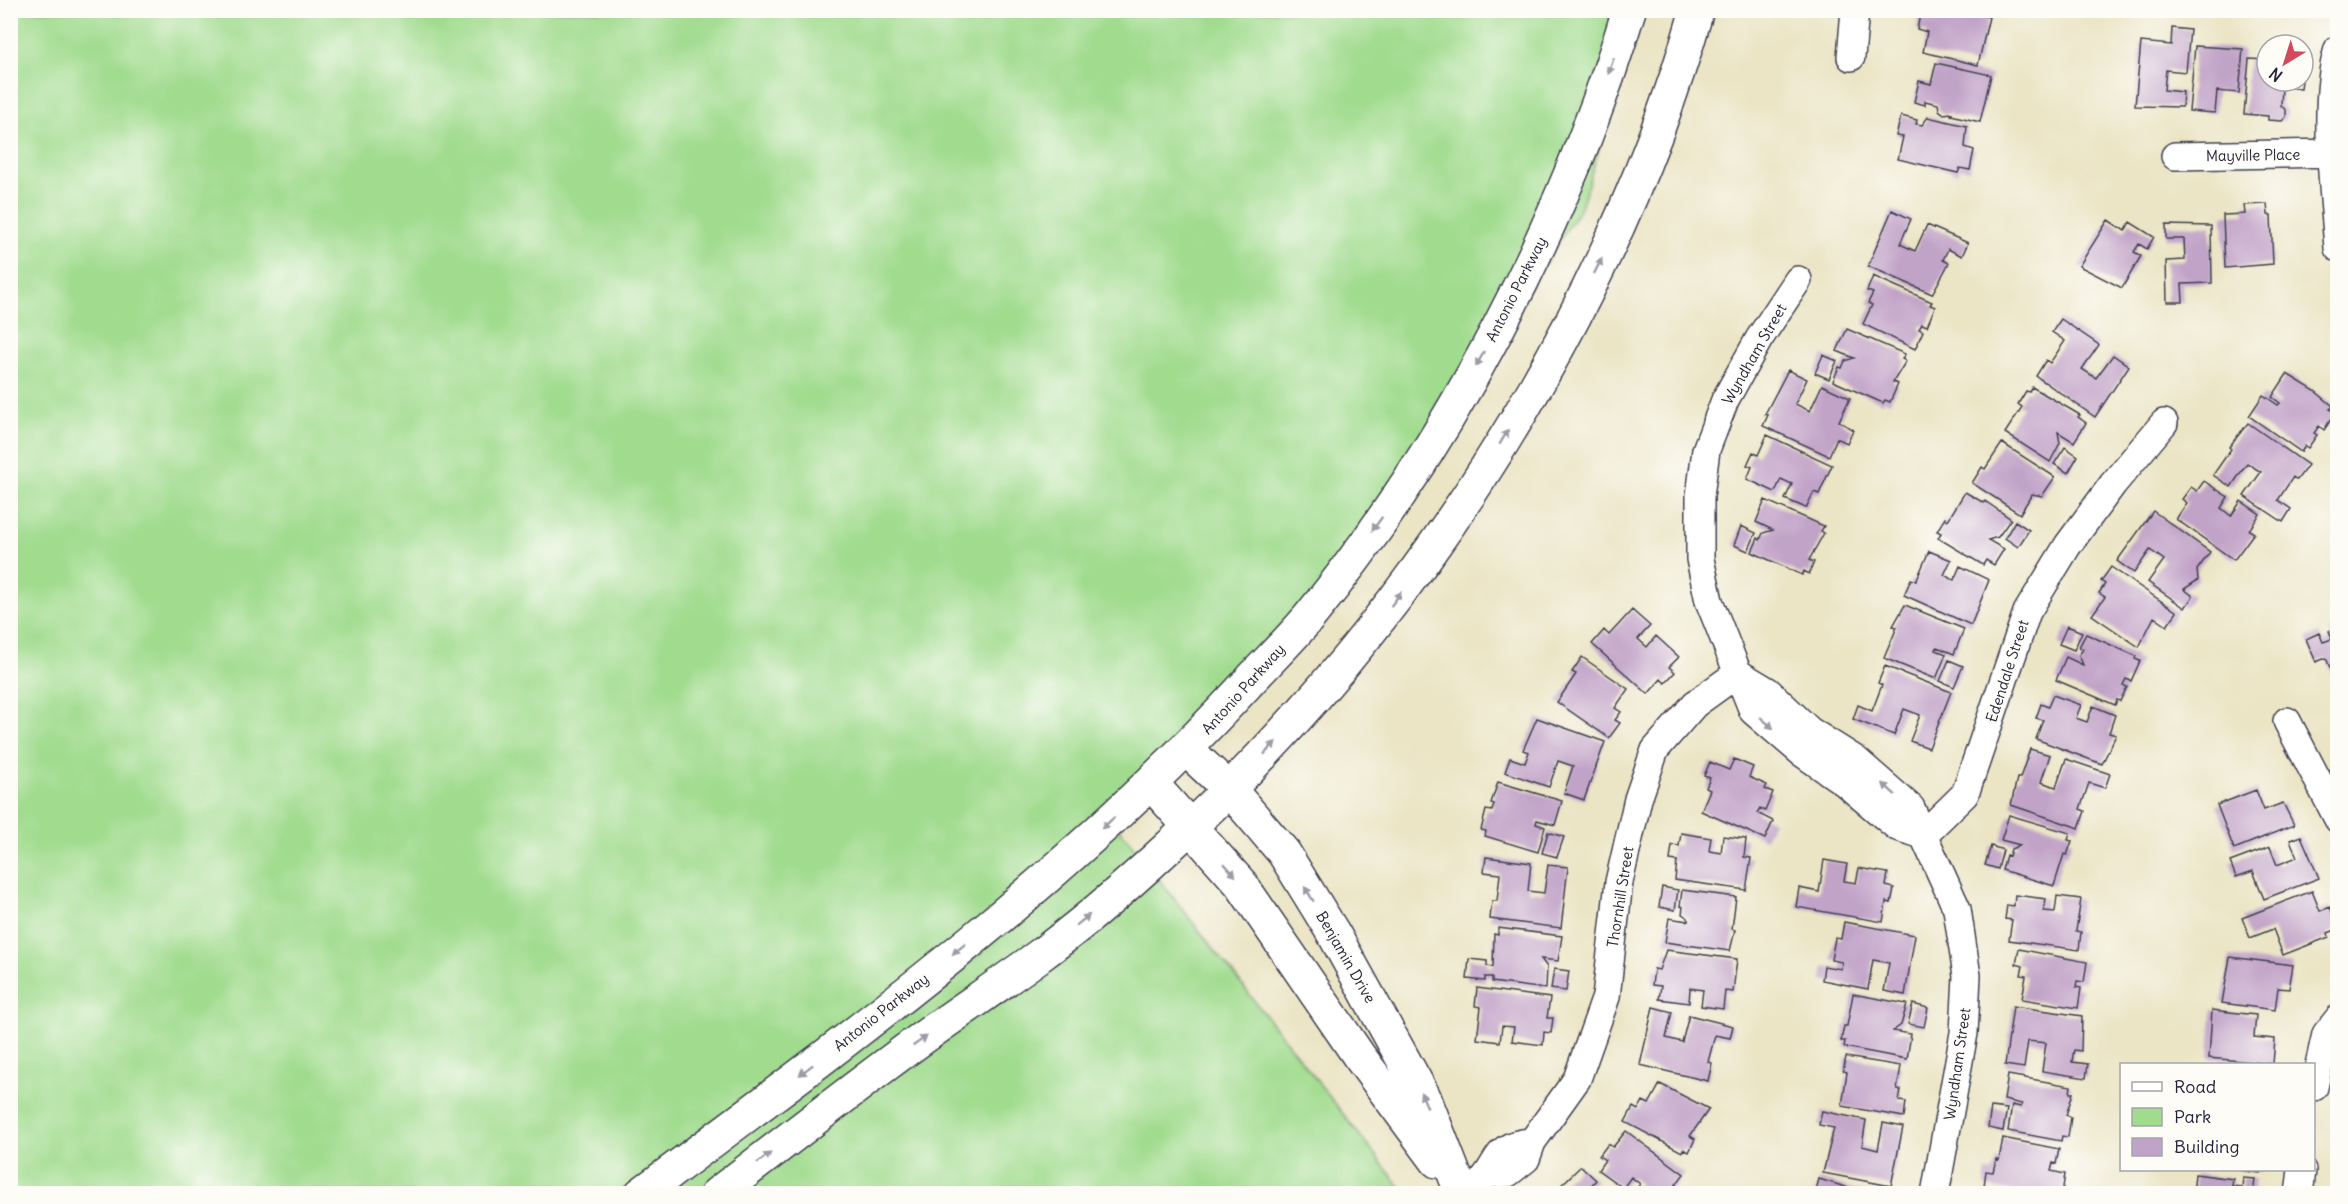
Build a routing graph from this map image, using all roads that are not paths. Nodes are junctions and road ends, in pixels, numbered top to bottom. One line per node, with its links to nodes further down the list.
1 (1629, 10): 13 (main road, Antonio Parkway, one-way to 13)
2 (1697, 10): 15 (main road, one-way to 2)
3 (1855, 10): 5 (street)
4 (2337, 49): 6 (street)
5 (1851, 57)
6 (2331, 153): 7 (street, Mayville Place); 8 (street)
7 (2175, 156)
8 (2337, 248)
9 (1798, 280): 11 (street, Wyndham Street)
10 (2164, 423): 18 (street, Edendale Street)
11 (1738, 674): 18 (street, Wyndham Street); 27 (street, Thornhill Street)
12 (2287, 721): 16 (street)
13 (1186, 749): 14 (main road, Antonio Parkway); 15 (main road, Benjamin Drive)
14 (1151, 783): 17 (main road, Benjamin Drive); 24 (main road, Antonio Parkway, one-way to 24)
15 (1230, 790): 17 (main road); 26 (main road, Benjamin Drive, one-way to 15)
16 (2337, 819)
17 (1191, 826): 25 (main road, one-way to 17); 26 (main road, Benjamin Drive, one-way to 26)
18 (1923, 835): 28 (street, Wyndham Street)
19 (2337, 1019): 20 (street)
20 (2320, 1058): 21 (street); 22 (street)
21 (2315, 1079)
22 (2337, 1080)
23 (2302, 1171): 29 (street)
24 (641, 1194)
25 (717, 1194)
26 (1462, 1194)
27 (1469, 1194)
28 (1935, 1194)
29 (2299, 1194)

